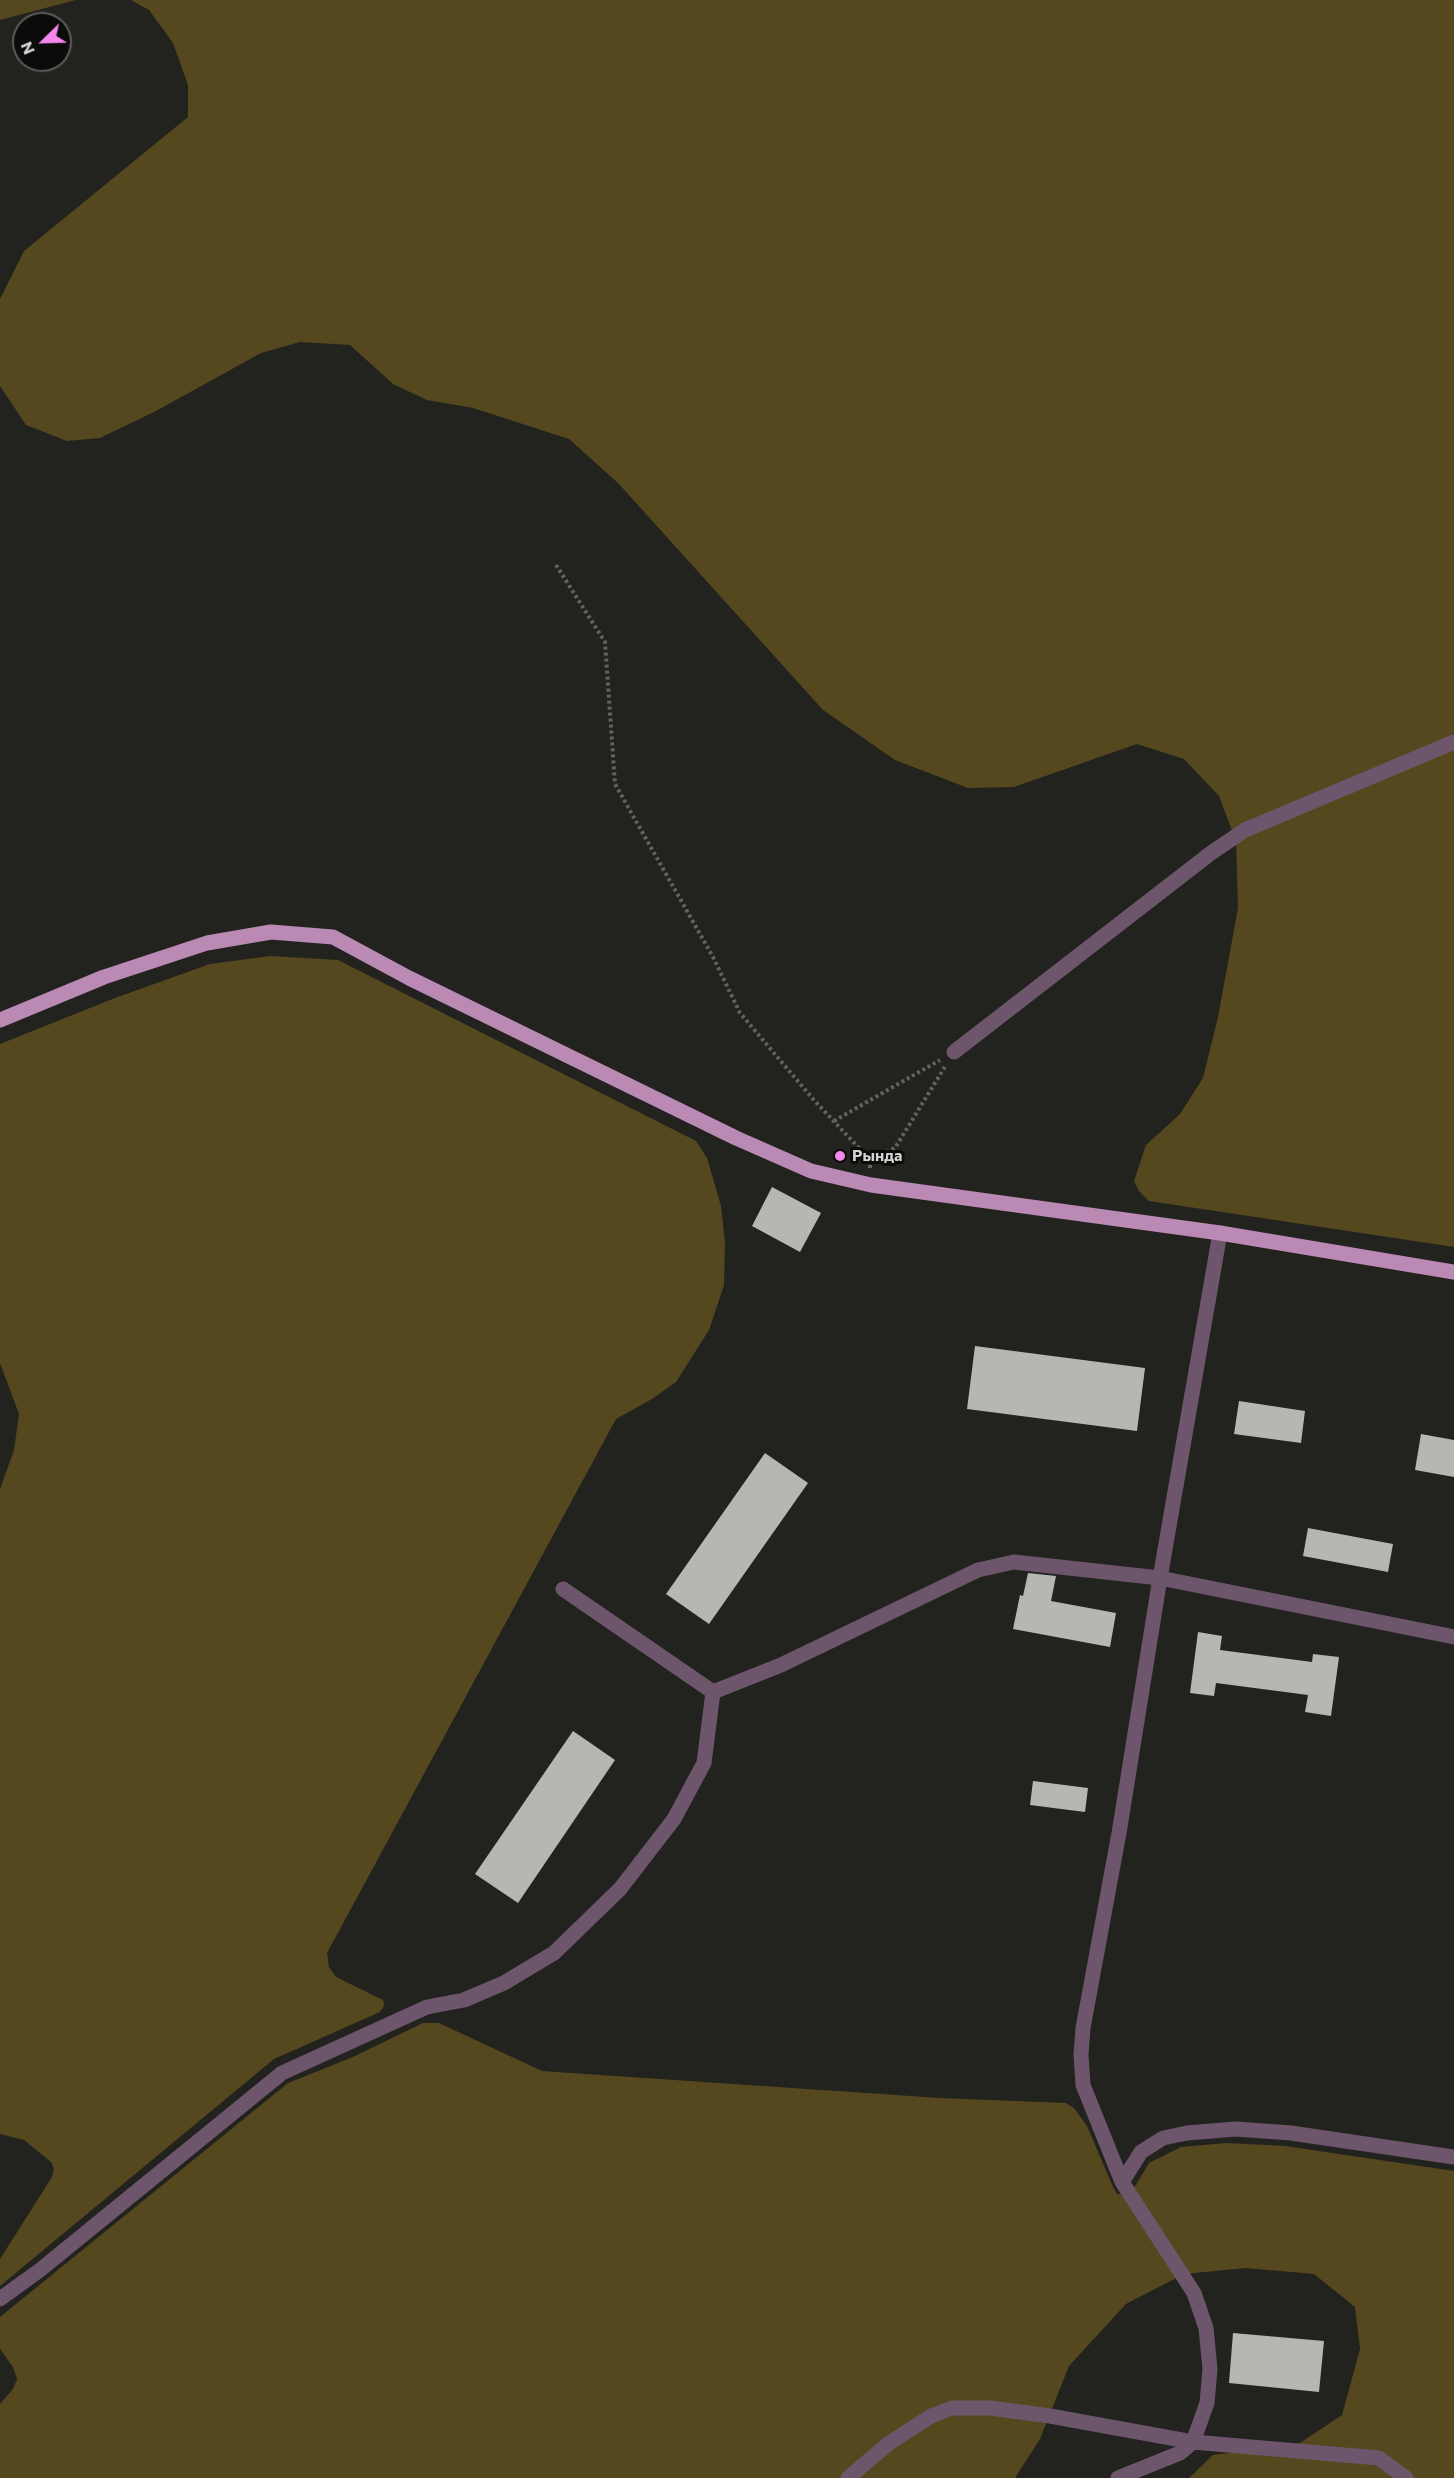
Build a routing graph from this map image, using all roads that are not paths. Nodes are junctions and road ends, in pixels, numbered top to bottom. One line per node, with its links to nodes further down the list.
1 (1454, 742): 3 (lane)
2 (0, 1020): 4 (main road)
3 (954, 1052)
4 (1220, 1233): 5 (main road); 6 (lane)
5 (1454, 1272)
6 (1160, 1578): 8 (lane); 9 (lane); 11 (lane)
7 (562, 1589): 9 (lane)
8 (1454, 1637)
9 (713, 1692): 12 (lane)
10 (1454, 2157): 11 (lane)
11 (1122, 2182): 13 (lane)
12 (0, 2299)
13 (1192, 2442): 14 (lane); 15 (lane); 16 (lane)
14 (848, 2478)
15 (1118, 2478)
16 (1406, 2478)

